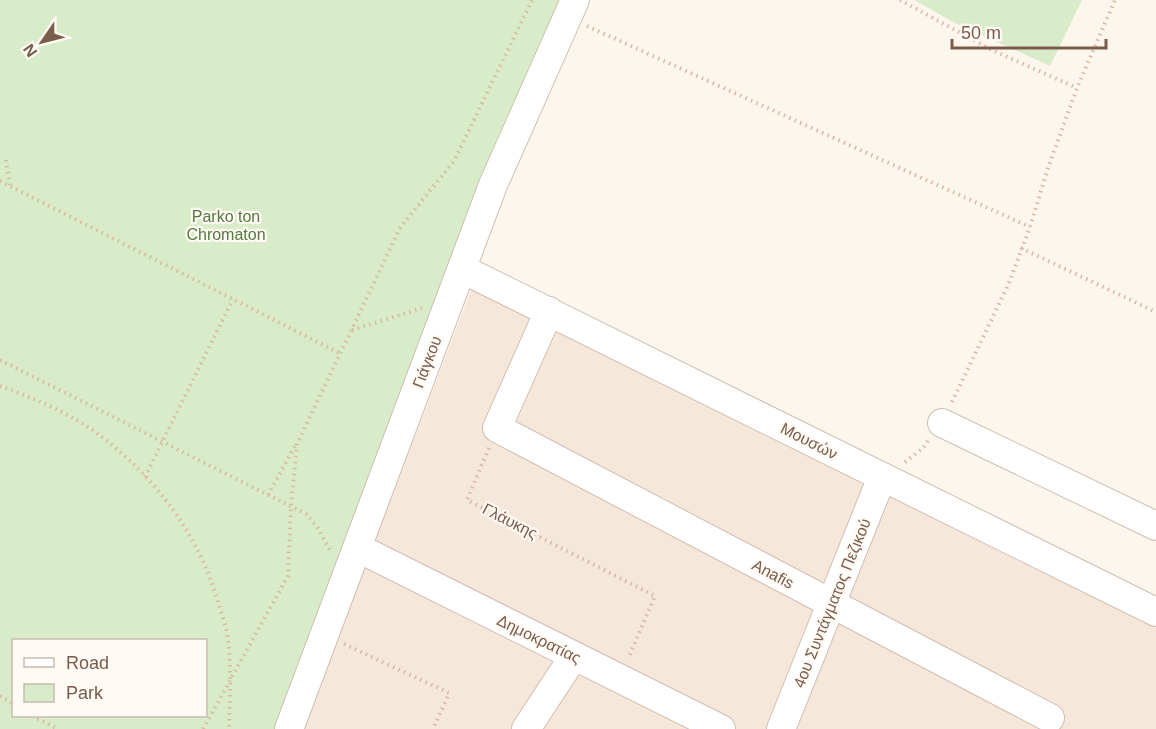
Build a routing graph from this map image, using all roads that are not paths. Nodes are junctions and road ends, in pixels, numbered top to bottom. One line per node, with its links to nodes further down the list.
1 (572, 8): 2 (street, Γιάγκου)
2 (462, 269): 3 (street, Μουσών); 7 (street, Γιάγκου)
3 (549, 311): 5 (street, Μουσών); 8 (street, Anafis)
4 (942, 423): 6 (street)
5 (882, 477): 8 (street, 4ου Συντάγματος Πεζικού); 9 (street, Μουσών)
6 (1156, 526)
7 (358, 548): 10 (street, Δημοκρατίας); 12 (street, Γιάγκου)
8 (831, 604): 11 (street, Anafis); 15 (street, 4ου Συντάγματος Πεζικού)
9 (1156, 612)
10 (574, 656): 13 (street); 14 (street, Δημοκρατίας)
11 (1050, 718)
12 (289, 729)
13 (526, 729)
14 (721, 729)
15 (781, 729)

